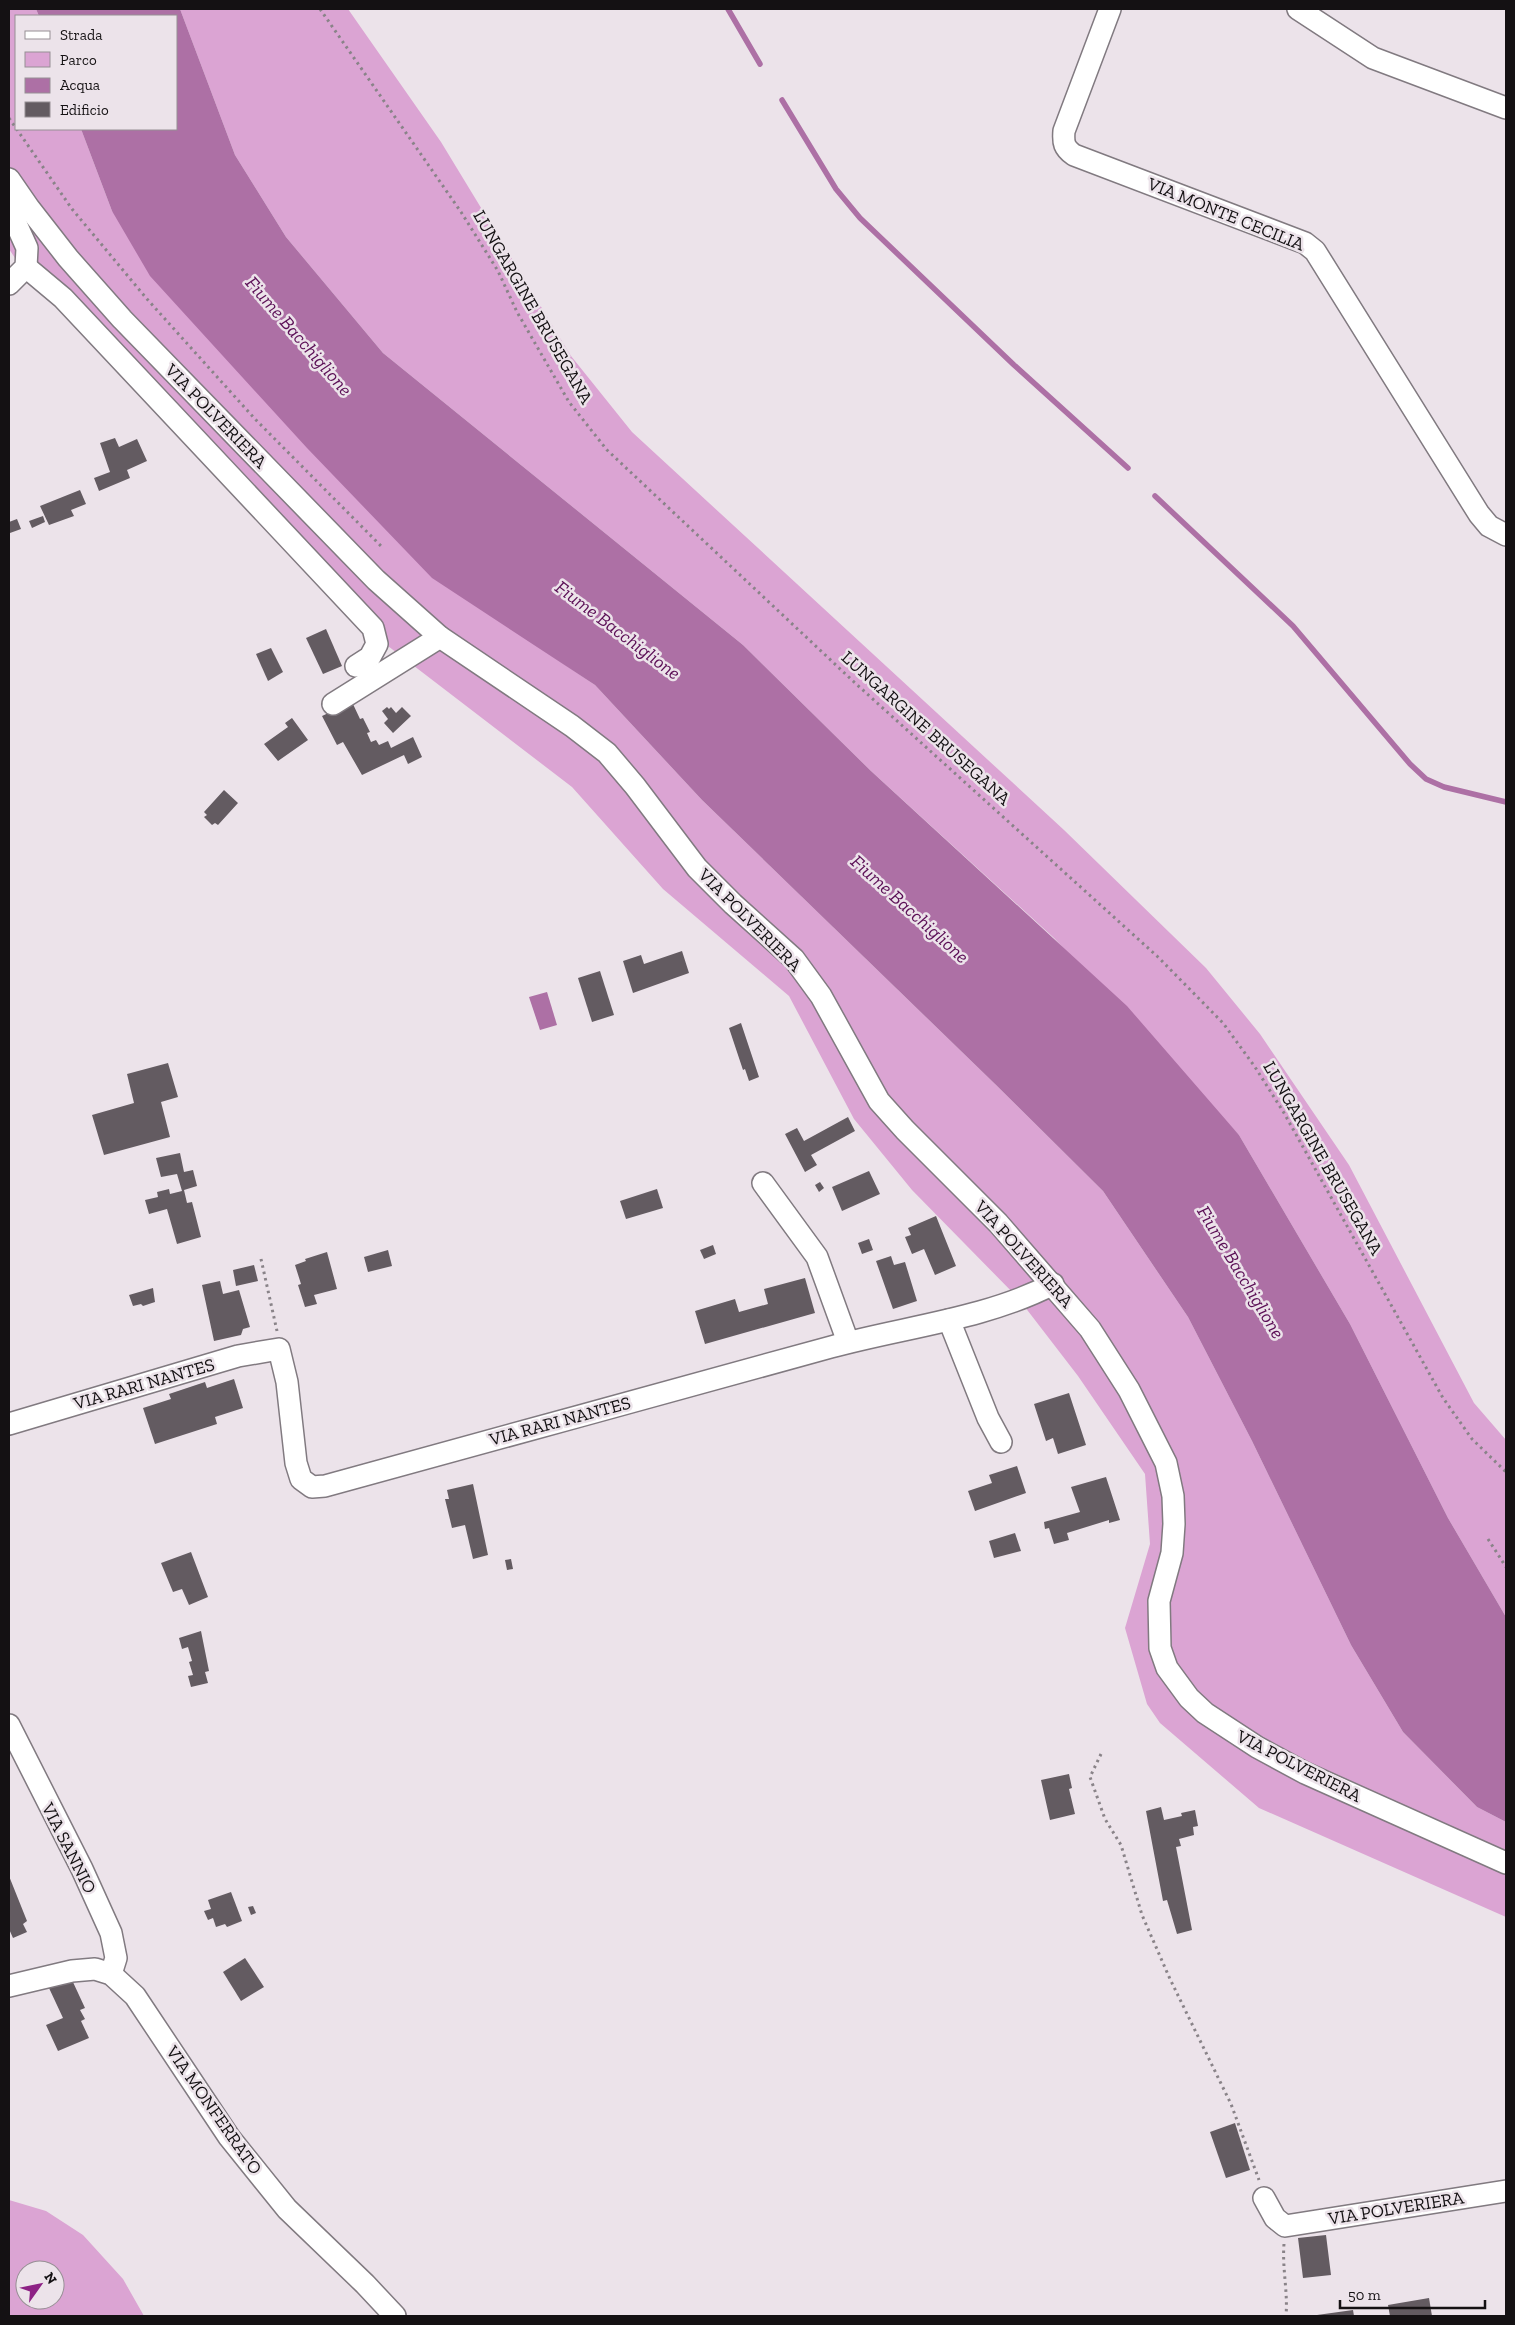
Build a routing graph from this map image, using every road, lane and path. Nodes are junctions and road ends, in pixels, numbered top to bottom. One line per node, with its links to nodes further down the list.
1 (320, 9): 23 (path, LUNGARGINE BRUSEGANA)
2 (1110, 9): 10 (street, VIA MONTE CECILIA)
3 (1298, 9): 4 (street)
4 (1506, 108)
5 (17, 130): 11 (path)
6 (9, 179): 12 (street, VIA POLVERIERA)
7 (9, 208): 8 (street)
8 (26, 267): 9 (street); 13 (street, VIA POLVERIERA)
9 (9, 284)
10 (1506, 535)
11 (383, 548)
12 (440, 637): 14 (street); 17 (street, VIA POLVERIERA)
13 (356, 666)
14 (333, 704)
15 (763, 1183): 19 (street)
16 (261, 1260): 20 (path)
17 (1053, 1284): 18 (street, VIA RARI NANTES); 28 (street, VIA POLVERIERA)
18 (949, 1320): 19 (street, VIA RARI NANTES); 22 (street)
19 (848, 1342): 20 (street, VIA RARI NANTES)
20 (280, 1349): 21 (street, VIA RARI NANTES)
21 (9, 1424)
22 (1001, 1442)
23 (1506, 1472)
24 (1488, 1539): 25 (path)
25 (1506, 1567)
26 (9, 1725): 29 (street, VIA SANNIO)
27 (1101, 1754): 32 (path)
28 (1506, 1863)
29 (111, 1974): 30 (street); 34 (street, VIA MONFERRATO)
30 (9, 1986)
31 (1506, 2191): 33 (street, VIA POLVERIERA)
32 (1264, 2198): 33 (street)
33 (1285, 2226): 35 (path)
34 (395, 2316)
35 (1286, 2316)

